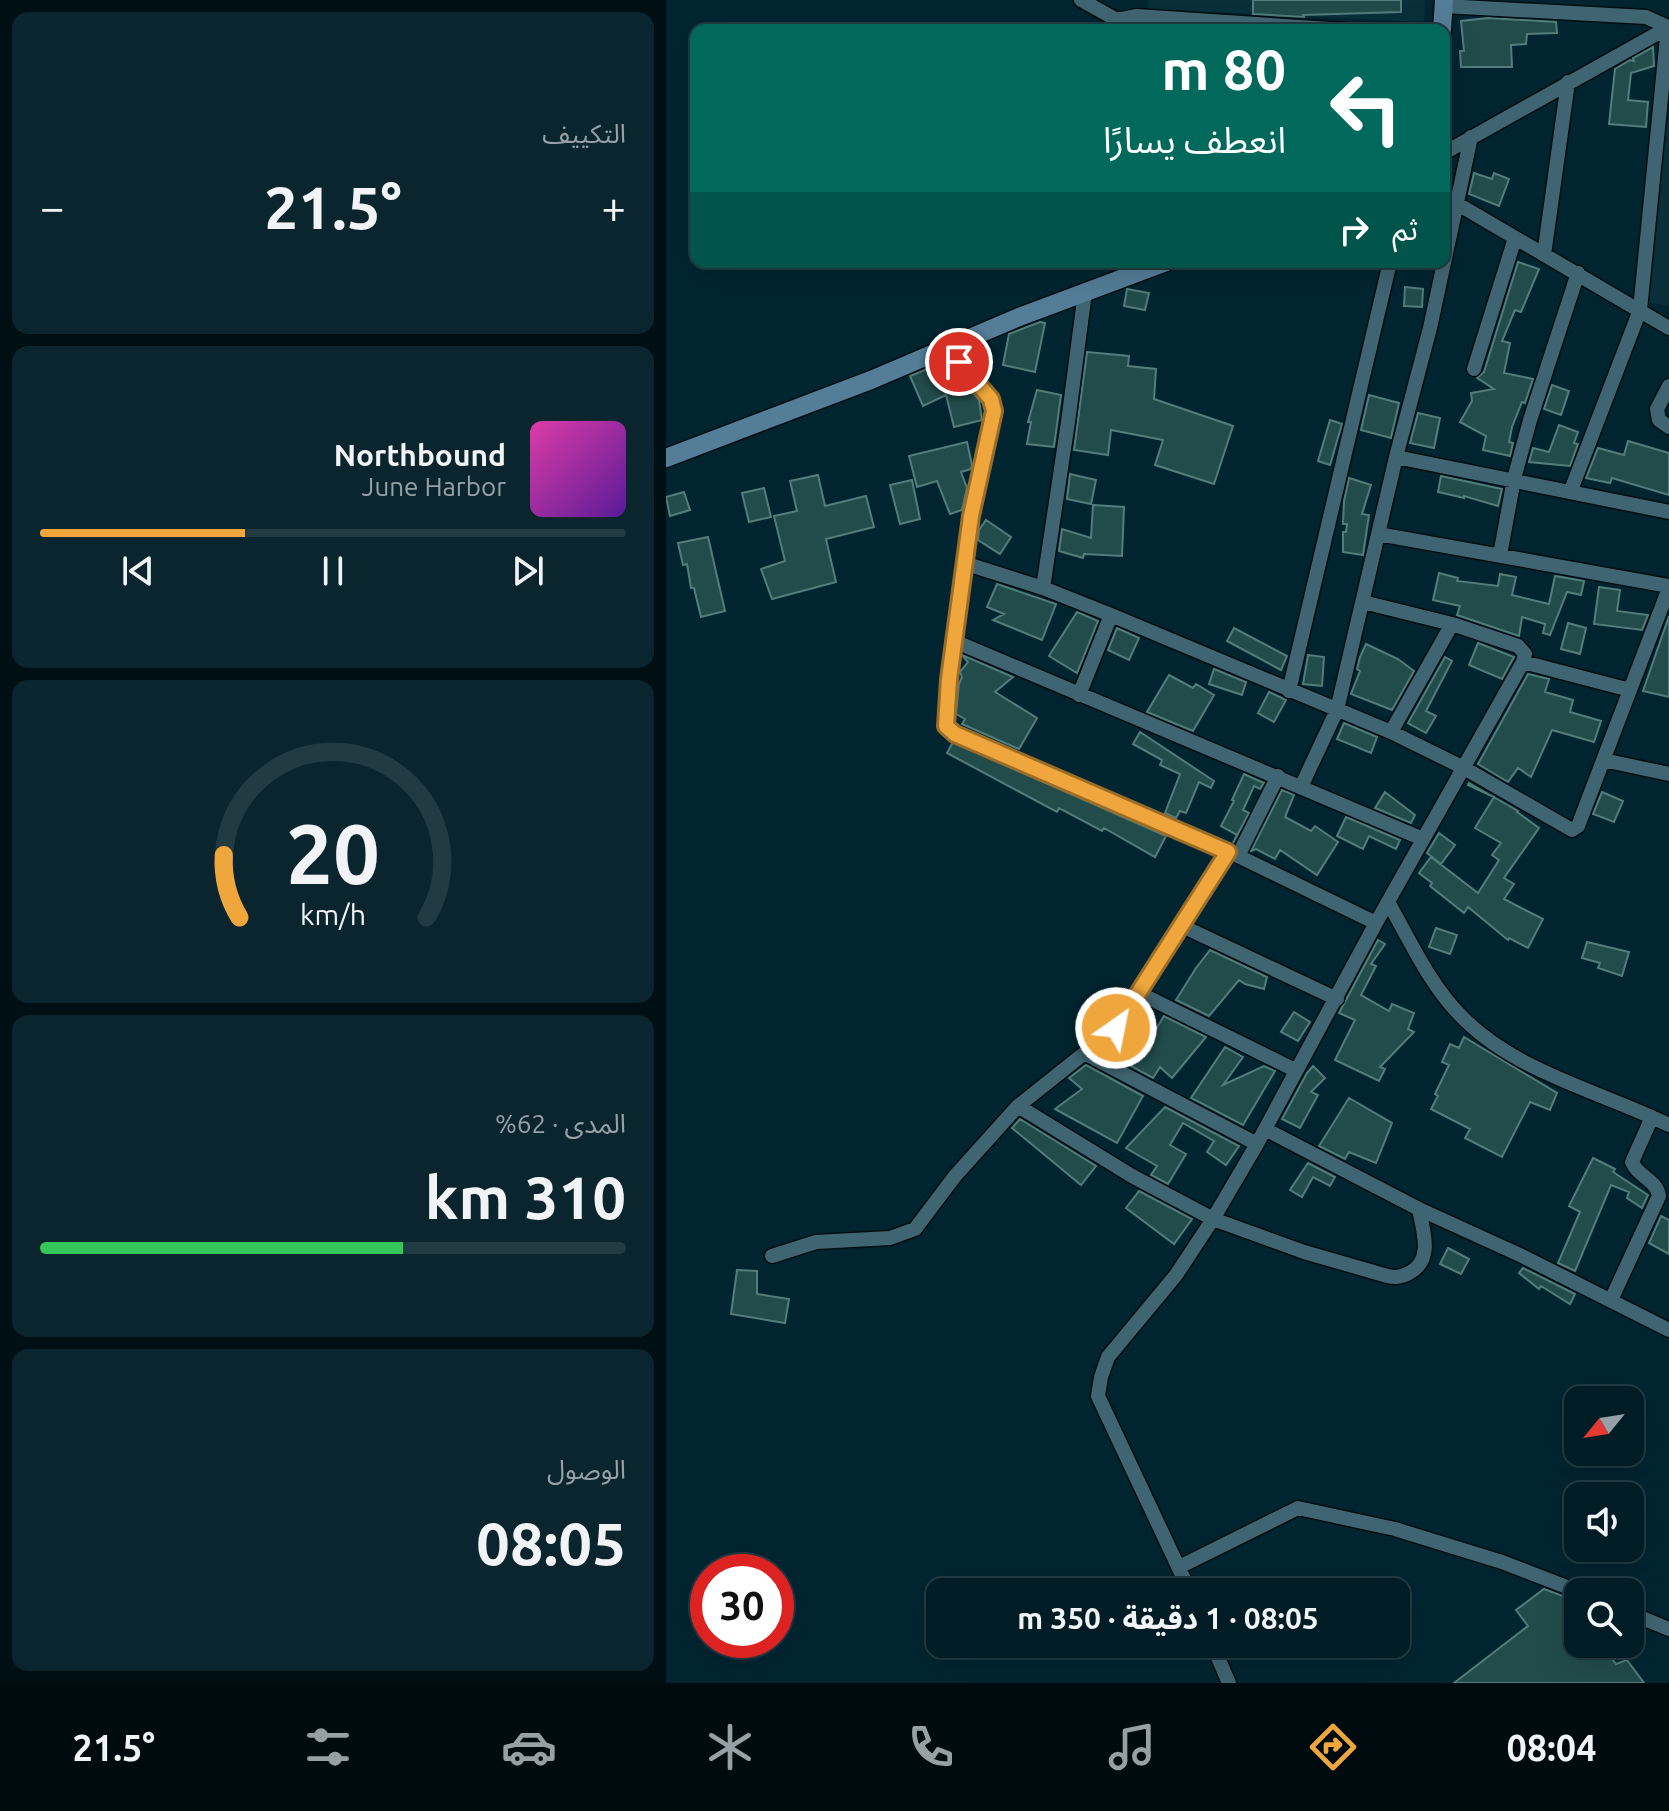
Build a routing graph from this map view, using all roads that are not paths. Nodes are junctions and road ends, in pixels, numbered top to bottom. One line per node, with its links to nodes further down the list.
1 (1081, 0): 4 (street)
2 (1138, 0): 4 (street)
3 (1444, 3): 6 (street); 7 (street)
4 (1136, 23): 5 (street)
5 (1166, 24)
6 (1442, 24)
7 (1669, 27): 8 (street); 9 (street)
8 (1568, 82): 10 (street); 14 (street)
9 (1663, 117): 20 (street)
10 (1471, 137): 11 (street); 12 (street)
11 (1450, 149)
12 (1451, 199): 13 (street)
13 (1515, 238): 14 (street); 23 (street)
14 (1544, 255): 18 (street)
15 (1150, 268): 19 (street)
16 (1389, 268): 42 (street)
17 (1440, 268): 26 (street)
18 (1578, 273): 20 (street); 28 (street)
19 (1085, 292): 22 (street); 35 (street)
20 (1640, 310): 21 (street); 29 (street)
21 (1669, 328)
22 (948, 347): 27 (street); 33 (street)
23 (1474, 369)
24 (1669, 386): 25 (street)
25 (1669, 427)
26 (1396, 457): 28 (street); 31 (street)
27 (666, 458)
28 (1514, 479): 29 (street); 32 (street)
29 (1571, 490): 30 (street)
30 (1669, 512)
31 (1378, 534): 32 (street); 36 (street)
32 (1500, 555): 34 (street)
33 (967, 564): 35 (street); 39 (street)
34 (1669, 587): 41 (street)
35 (1043, 588): 37 (street)
36 (1363, 602): 38 (street); 44 (street)
37 (1111, 615): 42 (street); 43 (street)
38 (1452, 624): 40 (street); 45 (street)
39 (954, 641): 43 (street); 52 (street)
40 (1523, 662): 41 (street); 47 (street)
41 (1630, 690): 46 (street)
42 (1289, 691): 44 (street)
43 (1079, 695): 49 (street)
44 (1337, 710): 45 (street); 50 (street)
45 (1391, 732): 47 (street)
46 (1603, 760): 47 (street); 48 (street)
47 (1464, 768): 51 (street)
48 (1669, 774)
49 (1278, 776): 50 (street); 52 (street)
50 (1301, 787): 51 (street)
51 (1423, 839): 53 (street)
52 (1233, 854): 54 (street); 55 (street)
53 (1388, 902): 54 (street); 61 (street)
54 (1376, 923): 57 (street)
55 (1182, 926): 56 (street); 57 (street)
56 (1139, 993): 58 (street); 59 (street)
57 (1337, 999): 59 (street)
58 (1086, 1054): 60 (street); 64 (street)
59 (1295, 1070): 63 (street)
60 (1018, 1106): 66 (street); 67 (street)
61 (1652, 1117): 62 (street); 68 (street)
62 (1669, 1125)
63 (1265, 1129): 64 (street); 65 (street)
64 (1257, 1144): 66 (street)
65 (1419, 1209): 66 (street); 68 (street)
66 (1213, 1219): 70 (street)
67 (772, 1256)
68 (1611, 1300): 69 (street)
69 (1669, 1330)
70 (1179, 1567): 71 (street); 72 (street)
71 (1184, 1578)
72 (1564, 1586)
73 (1644, 1619): 74 (street)
74 (1669, 1629)
75 (1218, 1658): 76 (street)
76 (1229, 1683)

